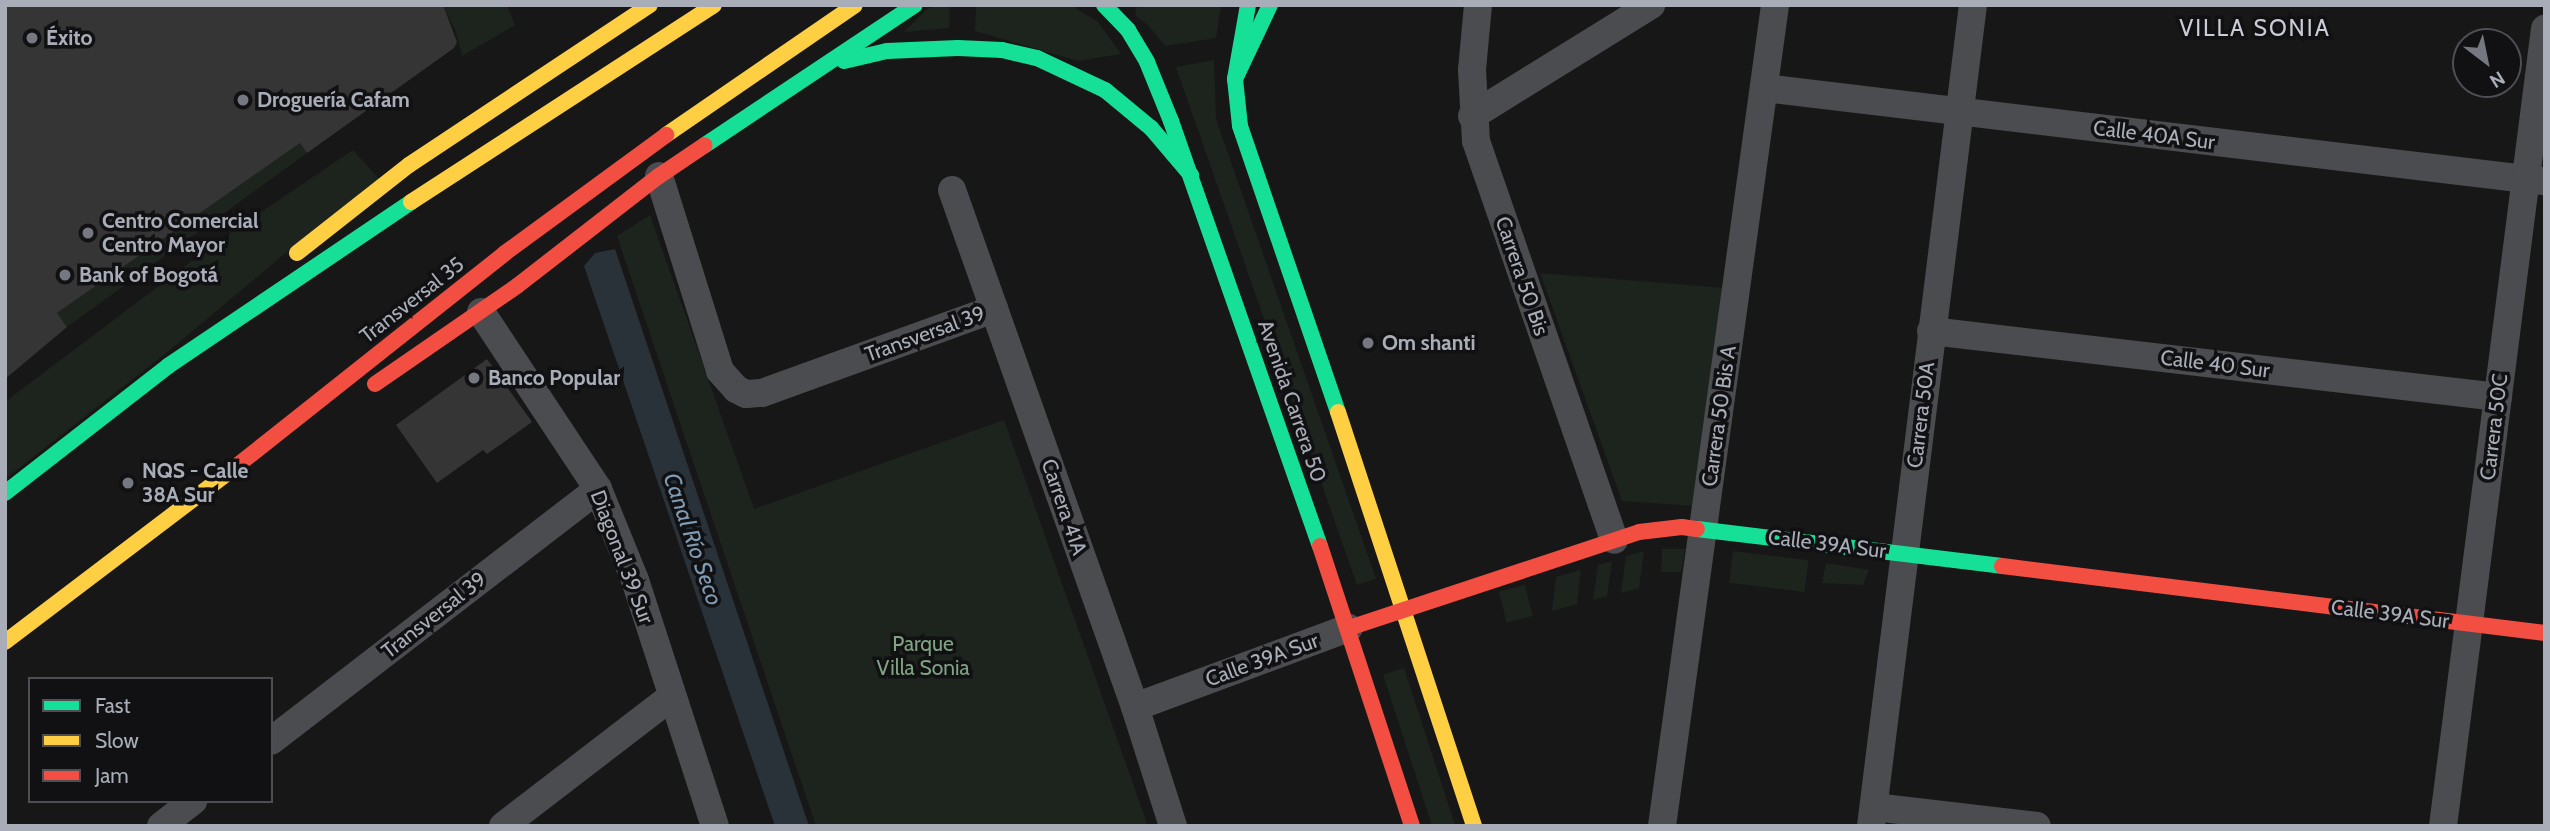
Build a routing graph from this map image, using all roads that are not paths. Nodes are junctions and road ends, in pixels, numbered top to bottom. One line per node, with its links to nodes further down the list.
1 (650, 5): 25 (main road)
2 (714, 5): 25 (main road)
3 (855, 5): 29 (main road, Transversal 35)
4 (915, 5): 13 (main road)
5 (1104, 5): 18 (main road, Avenida Carrera 50)
6 (1248, 5): 14 (main road, Avenida Carrera 50)
7 (1270, 5): 14 (main road)
8 (1478, 5): 17 (street, Carrera 50 Bis)
9 (1651, 5): 17 (street)
10 (1775, 5): 15 (street, Carrera 50 Bis A)
11 (1973, 5): 16 (street, Carrera 50A)
12 (2545, 29): 20 (street, Carrera 50C)
13 (815, 69): 18 (main road); 19 (main road)
14 (1235, 79): 35 (main road, Avenida Carrera 50)
15 (1764, 88): 16 (street, Calle 40A Sur); 32 (street, Carrera 50 Bis A)
16 (1959, 111): 20 (street, Calle 40A Sur); 24 (street, Carrera 50A)
17 (1472, 116): 33 (street, Carrera 50 Bis)
18 (1191, 175): 37 (main road, Avenida Carrera 50)
19 (659, 176): 22 (street, Transversal 39); 23 (main road)
20 (2536, 181): 27 (street, Carrera 50C)
21 (953, 190): 22 (street, Carrera 41A)
22 (994, 309): 41 (street, Carrera 41A)
23 (481, 312): 26 (main road); 30 (street, Diagonal 39 Sur)
24 (1931, 331): 27 (street, Calle 40 Sur); 34 (street, Carrera 50A)
25 (168, 366): 31 (main road)
26 (366, 390)
27 (2498, 397): 36 (street, Carrera 50C)
28 (343, 404): 29 (main road)
29 (227, 474): 39 (main road, Transversal 35)
30 (598, 489): 40 (street, Diagonal 39 Sur); 42 (street, Transversal 39)
31 (5, 493)
32 (1703, 528): 33 (main road, Calle 39A Sur); 34 (main road, Calle 39A Sur); 51 (street, Carrera 50 Bis A)
33 (1614, 540): 35 (main road, Calle 39A Sur)
34 (1905, 553): 36 (main road, Calle 39A Sur); 44 (street, Carrera 50A)
35 (1404, 610): 37 (main road, Calle 39A Sur); 50 (main road, Avenida Carrera 50)
36 (2469, 624): 38 (main road, Calle 39A Sur); 53 (street, Carrera 50C)
37 (1349, 628): 41 (street, Calle 39A Sur); 49 (main road, Avenida Carrera 50)
38 (2545, 634)
39 (5, 642)
40 (671, 697): 46 (street); 47 (street, Diagonal 39 Sur)
41 (1135, 708): 48 (street, Carrera 41A)
42 (273, 739)
43 (190, 803): 45 (street)
44 (1872, 817): 52 (street)
45 (161, 826)
46 (503, 826)
47 (715, 826)
48 (1173, 826)
49 (1412, 826)
50 (1474, 826)
51 (1662, 826)
52 (2038, 826)
53 (2443, 826)

